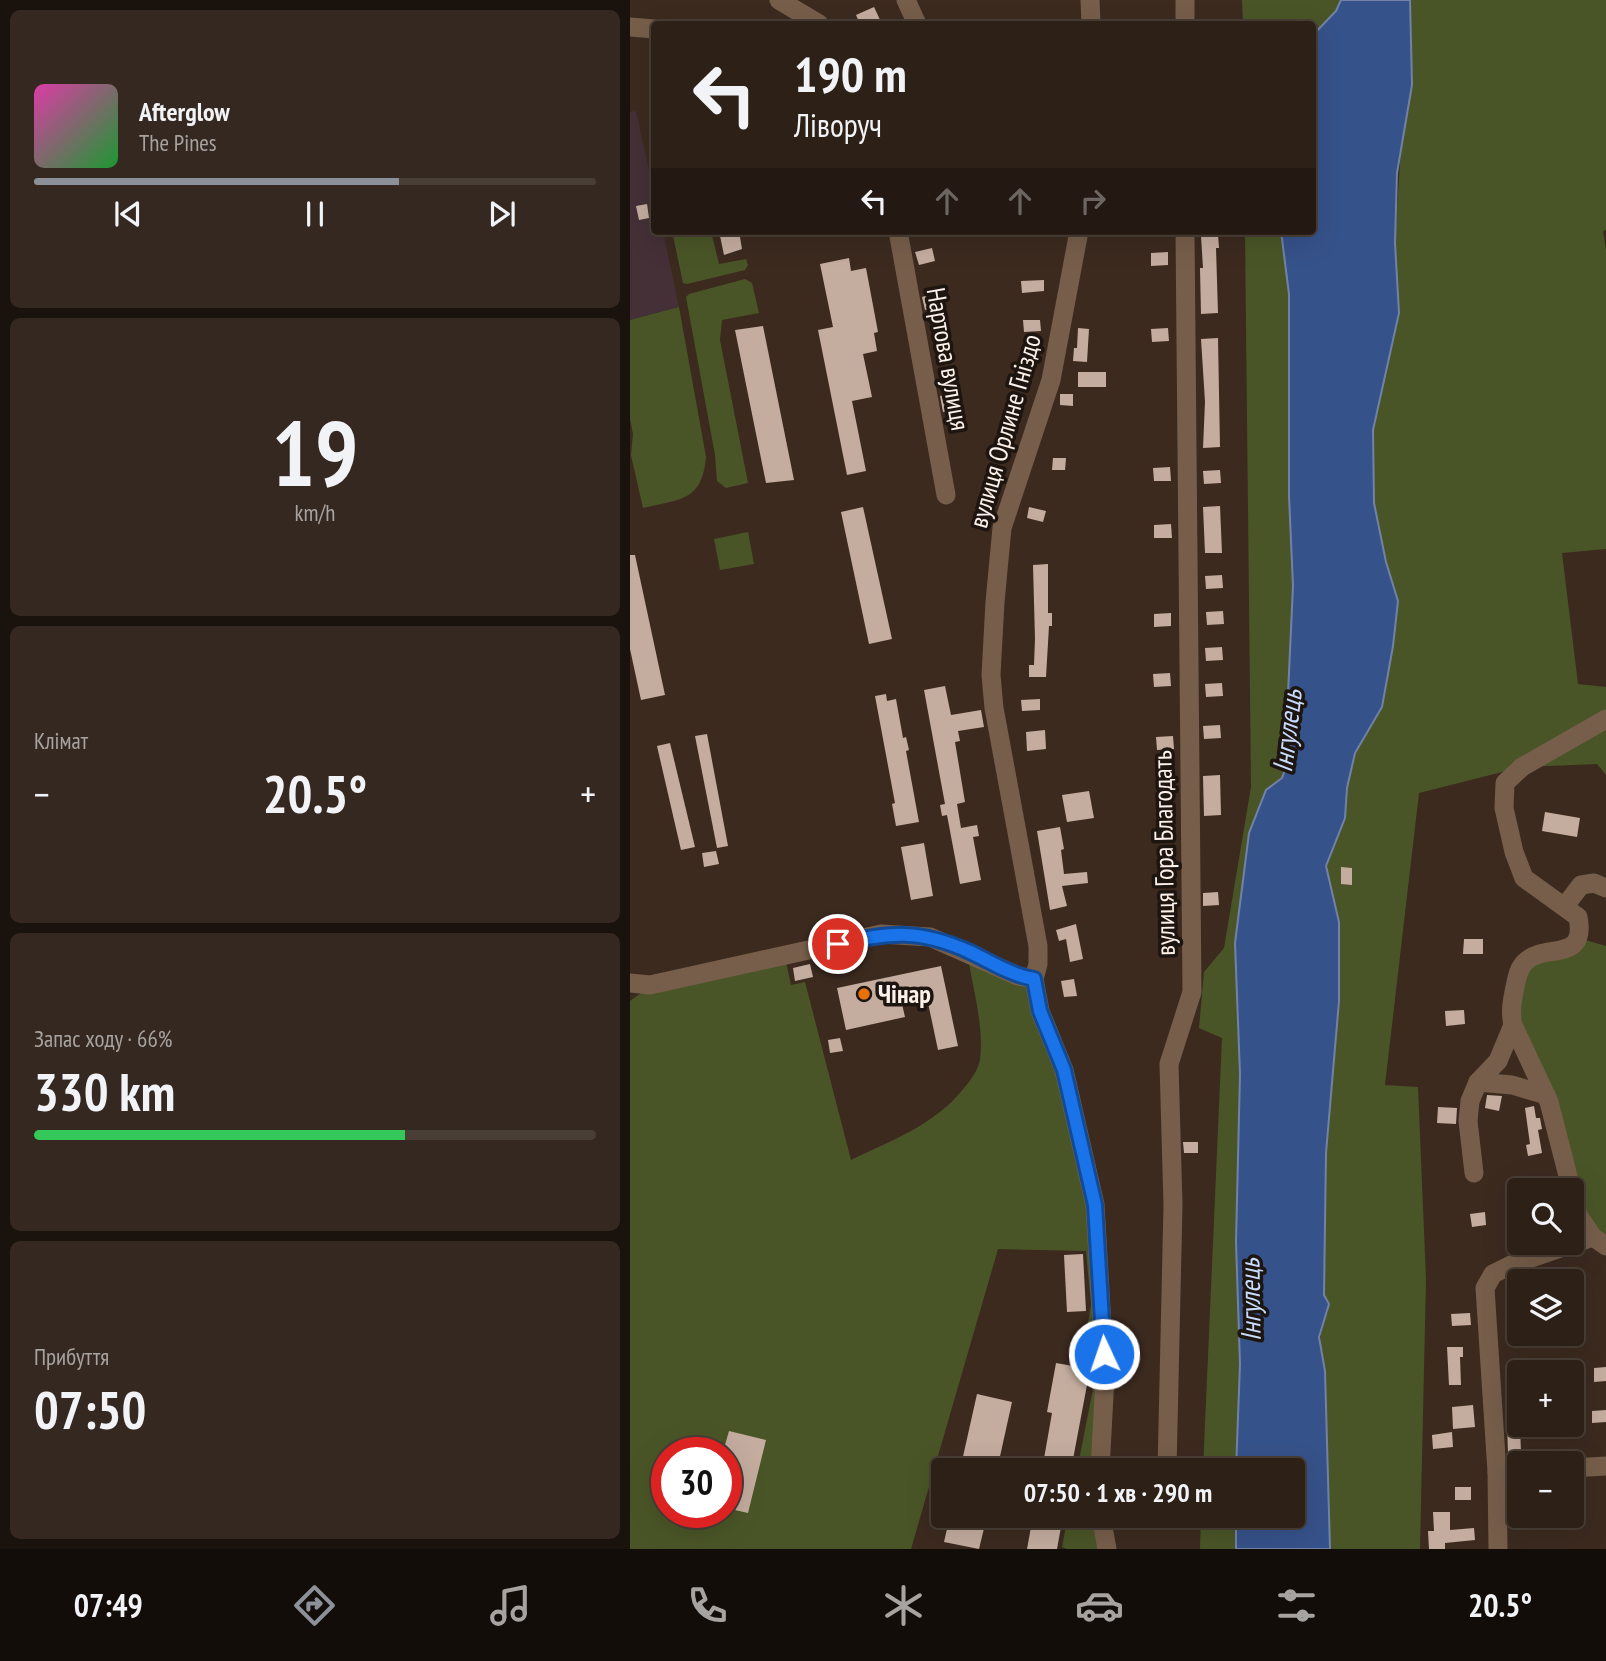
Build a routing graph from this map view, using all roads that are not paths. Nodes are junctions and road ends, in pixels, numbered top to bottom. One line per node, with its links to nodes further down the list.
1 (779, 0): 5 (street)
2 (906, 0): 6 (street)
3 (1090, 0): 7 (street)
4 (1185, 0): 8 (street)
5 (815, 21)
6 (916, 21)
7 (1091, 21)
8 (1185, 21)
9 (630, 27): 10 (street)
10 (651, 29)
11 (899, 235): 14 (street, Нартова вулиця)
12 (1078, 235): 18 (street, вулиця Орлине Гніздо)
13 (1185, 235): 26 (street, вулиця Гора Благодать)
14 (946, 495)
15 (1606, 719): 17 (street)
16 (1606, 888): 17 (street)
17 (1565, 906): 20 (street)
18 (1034, 979): 19 (street); 25 (street, вулиця Орлине Гніздо)
19 (630, 983)
20 (1513, 1025): 21 (street); 22 (street)
21 (1478, 1082): 22 (street); 23 (street)
22 (1546, 1095): 24 (street)
23 (1474, 1172)
24 (1600, 1241): 30 (street)
25 (1101, 1458)
26 (1167, 1458)
27 (1606, 1466): 28 (street)
28 (1584, 1467)
29 (1507, 1471): 30 (street)
30 (1497, 1472): 33 (street)
31 (1103, 1528): 32 (street)
32 (1107, 1549)
33 (1498, 1549)

